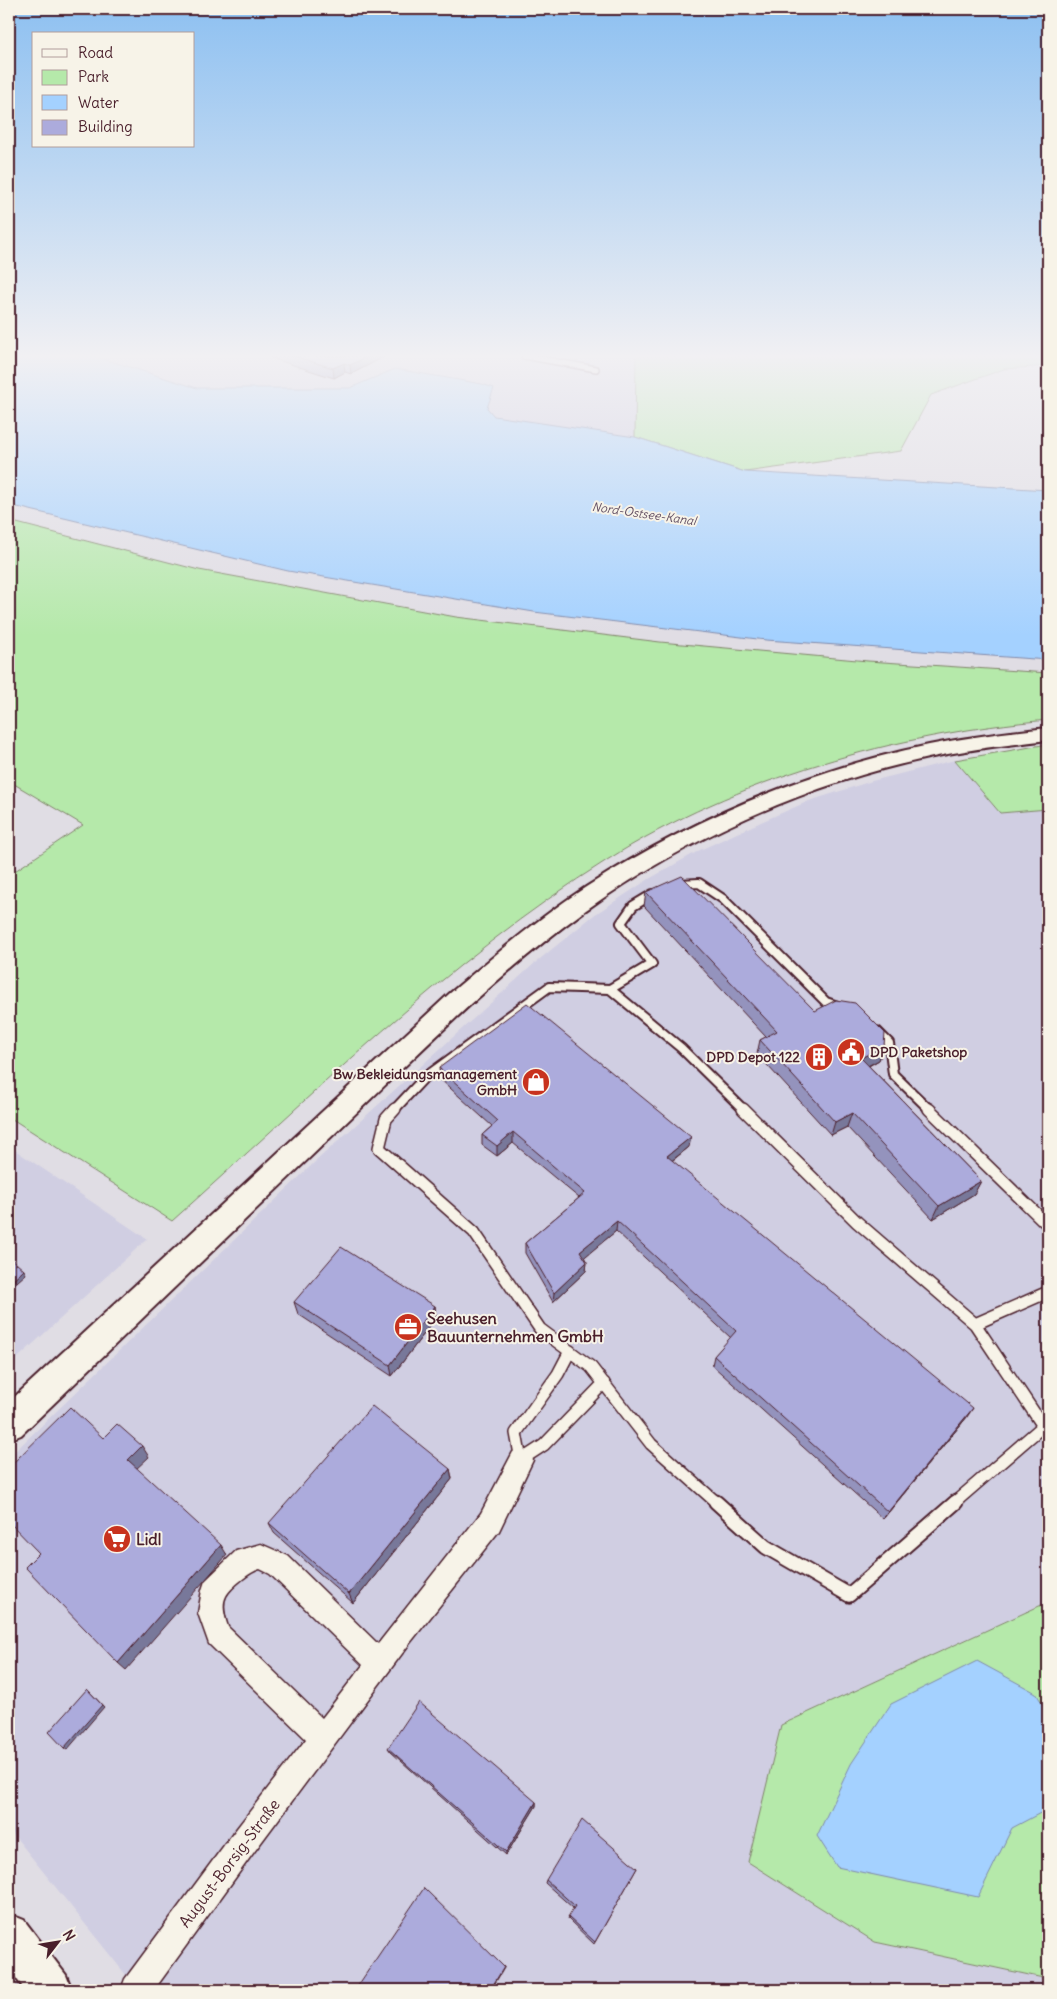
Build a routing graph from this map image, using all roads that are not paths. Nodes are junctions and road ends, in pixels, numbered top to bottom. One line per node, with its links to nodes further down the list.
1 (1048, 734): 10 (main road)
2 (610, 989): 3 (lane); 7 (lane); 8 (lane)
3 (850, 1010)
4 (870, 1025): 5 (lane)
5 (1048, 1224)
6 (1048, 1292): 7 (lane)
7 (975, 1324): 11 (lane)
8 (570, 1351): 9 (lane); 12 (lane)
9 (604, 1383): 11 (lane); 12 (lane)
10 (9, 1424)
11 (1046, 1425)
12 (521, 1460): 13 (street, August-Borsig-Straße)
13 (380, 1664): 14 (street, August-Borsig-Straße); 14 (street)
14 (324, 1738): 17 (street, August-Borsig-Straße)
15 (9, 1935): 16 (main road)
16 (52, 1990)
17 (136, 1990)

